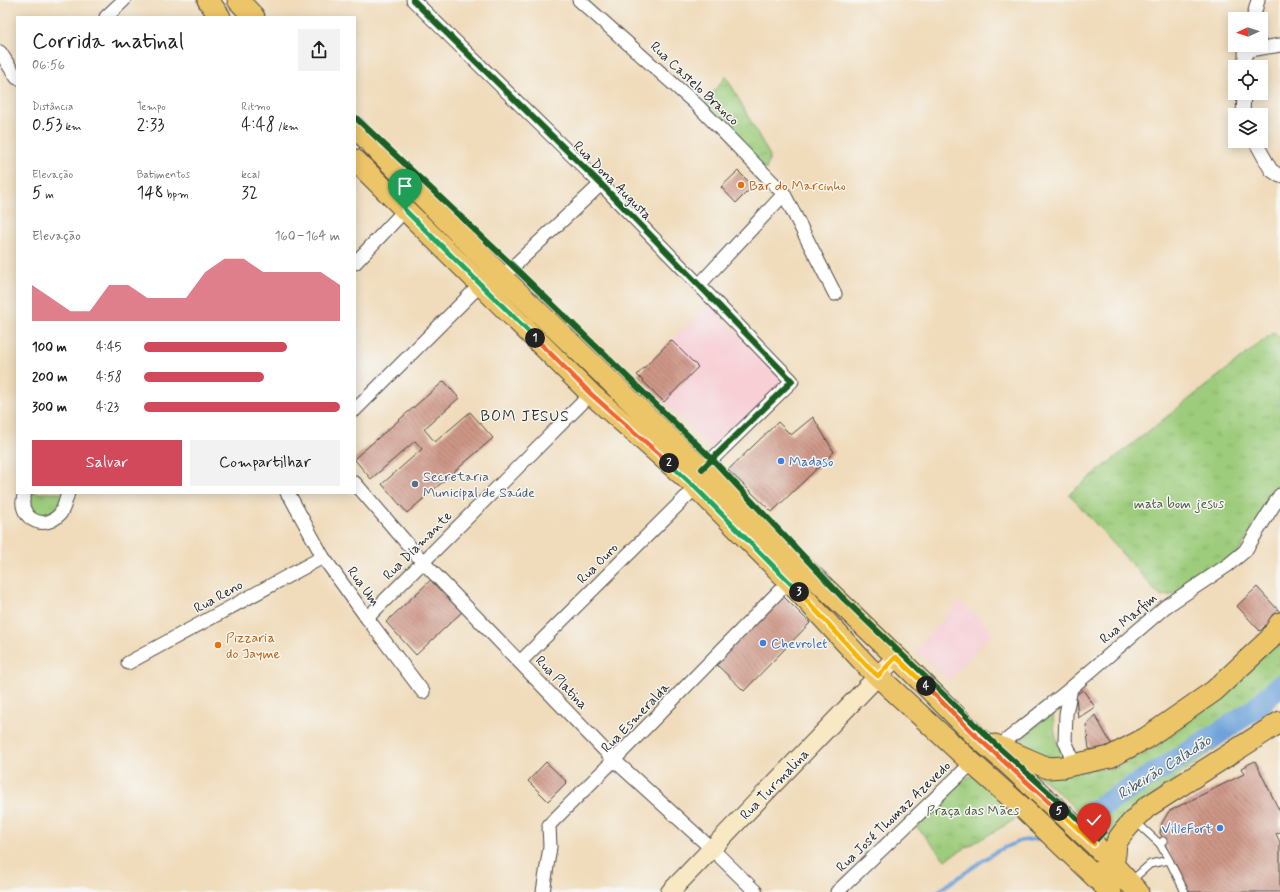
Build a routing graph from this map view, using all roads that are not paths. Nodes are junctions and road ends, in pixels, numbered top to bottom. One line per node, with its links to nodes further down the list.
1 (124, 0): 8 (street)
2 (208, 0): 9 (main road)
3 (238, 0): 10 (main road)
4 (413, 0): 19 (street, Rua Dona Augusta)
5 (580, 0): 20 (street, Rua Castelo Branco)
6 (1258, 0): 7 (street)
7 (1255, 12)
8 (107, 16)
9 (219, 16)
10 (253, 16)
11 (1280, 46): 12 (street)
12 (1268, 47)
13 (0, 52): 14 (street)
14 (16, 76)
15 (356, 128): 23 (main road)
16 (1260, 148): 18 (street)
17 (356, 161): 21 (main road)
18 (1280, 176)
19 (602, 184): 23 (street); 25 (street, Rua Dona Augusta)
20 (784, 194): 25 (street); 26 (street, Rua Castelo Branco)
21 (405, 210): 22 (street); 24 (main road)
22 (356, 262)
23 (502, 277): 30 (main road)
24 (481, 284): 28 (main road); 29 (street)
25 (700, 285): 27 (street, Rua Dona Augusta)
26 (834, 294)
27 (792, 381): 30 (street, Rua Ouro)
28 (591, 394): 30 (main road); 37 (street, Rua Diamante)
29 (356, 409)
30 (699, 478): 38 (main road); 41 (main road); 42 (street, Rua Ouro)
31 (356, 484): 37 (street, Rua Platina)
32 (25, 494): 33 (street)
33 (68, 494)
34 (288, 494): 36 (street, Rua Um)
35 (1280, 495): 45 (street, Rua Marfim)
36 (323, 556): 39 (street, Rua Um); 43 (street, Rua Reno)
37 (423, 562): 39 (street, Rua Diamante); 42 (street, Rua Platina)
38 (789, 581): 44 (main road); 49 (street, Rua Esmeralda)
39 (367, 618): 46 (street, Rua Um)
40 (1280, 623): 51 (main road)
41 (896, 657): 44 (main road, Rua Turmalina); 48 (main road)
42 (520, 662): 49 (street, Rua Platina)
43 (128, 663)
44 (878, 676): 50 (main road); 53 (main road, Rua Turmalina)
45 (1071, 688): 48 (street, Rua Marfim); 51 (street)
46 (423, 692)
47 (1280, 722): 52 (main road)
48 (1002, 754): 51 (main road); 54 (main road)
49 (614, 760): 53 (street, Rua Platina); 58 (street, Rua Esmeralda)
50 (972, 763): 56 (main road); 61 (street, Rua José Thomaz Azevedo)
51 (1074, 765)
52 (1134, 820): 54 (main road); 55 (lane)
53 (712, 848): 59 (main road, Rua Turmalina); 60 (street, Rua Platina)
54 (1114, 859): 56 (main road); 57 (main road)
55 (1168, 860): 57 (lane); 63 (lane)
56 (1082, 864): 62 (main road)
57 (1134, 887)
58 (543, 892)
59 (670, 892)
60 (756, 892)
61 (837, 892)
62 (1111, 892)
63 (1185, 892)

